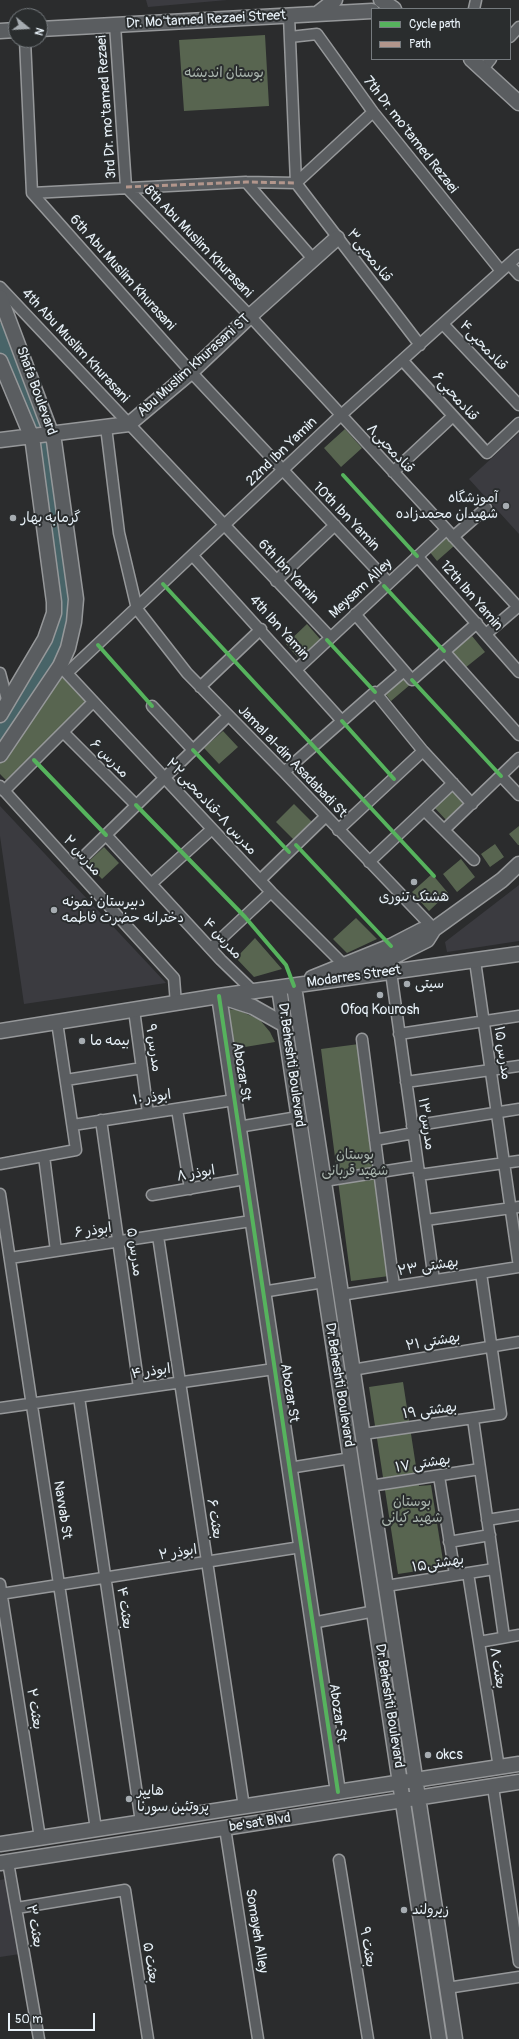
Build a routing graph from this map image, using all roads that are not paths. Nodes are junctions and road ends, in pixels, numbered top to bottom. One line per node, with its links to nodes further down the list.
1 (335, 0): 5 (main road)
2 (381, 0): 3 (main road)
3 (393, 8)
4 (371, 11): 5 (main road, Dr. Mo'tamed Rezaei Street)
5 (317, 14): 6 (main road, Dr. Mo'tamed Rezaei Street)
6 (289, 16): 7 (main road, Dr. Mo'tamed Rezaei Street); 11 (street)
7 (115, 25): 9 (main road, Dr. Mo'tamed Rezaei Street); 20 (street, 3rd Dr. mo'tamed Rezaei)
8 (519, 27): 10 (street)
9 (48, 29)
10 (511, 36)
11 (290, 37): 17 (street, 7th Dr. mo'tamed Rezaei); 19 (street)
12 (25, 48): 21 (street)
13 (472, 60): 15 (main road)
14 (490, 60): 15 (street)
15 (482, 70): 16 (main road)
16 (519, 103)
17 (373, 112): 19 (street); 26 (street, 7th Dr. mo'tamed Rezaei)
18 (246, 182): 19 (street); 20 (street); 24 (street)
19 (296, 183): 22 (street, قنادمحبی۳)
20 (126, 187): 21 (street); 30 (street, 8th Abu Muslim Khurasani)
21 (32, 193): 35 (street, 6th Abu Muslim Khurasani)
22 (337, 238): 24 (main road, Abu Muslim Khurasani ST); 32 (street, قنادمحبی۳)
23 (519, 255): 25 (street, 22nd Ibn Yamin)
24 (314, 260): 30 (main road, Abu Muslim Khurasani ST)
25 (509, 264): 26 (street, 22nd Ibn Yamin); 27 (street)
26 (501, 272): 31 (street, 22nd Ibn Yamin)
27 (519, 275)
28 (0, 287): 40 (street, 4th Abu Muslim Khurasani)
29 (0, 297): 42 (main road, Shafa Boulevard)
30 (250, 316): 35 (main road, Abu Muslim Khurasani ST); 37 (street, 8th Abu Muslim Khurasani)
31 (443, 324): 32 (street, 22nd Ibn Yamin); 36 (street, قنادمحبی۴)
32 (420, 345): 34 (street, 22nd Ibn Yamin)
33 (0, 361): 43 (main road, Shafa Boulevard)
34 (403, 361): 37 (street, 22nd Ibn Yamin); 38 (street, قنادمحبی۶)
35 (191, 372): 40 (main road, Abu Muslim Khurasani ST); 45 (street, 6th Abu Muslim Khurasani)
36 (519, 405)
37 (340, 416): 45 (street, 22nd Ibn Yamin); 46 (street, قنادمحبی۸)
38 (453, 416): 39 (street, قنادمحبی۶); 46 (street)
39 (519, 423)
40 (129, 424): 41 (main road, Abu Muslim Khurasani ST); 49 (street, 4th Abu Muslim Khurasani)
41 (106, 427): 42 (main road, Abu Muslim Khurasani ST); 56 (street)
42 (53, 434): 43 (main road, Abu Muslim Khurasani ST); 63 (main road, Shafa Boulevard)
43 (31, 437): 44 (main road, Abu Muslim Khurasani ST); 71 (main road, Shafa Boulevard)
44 (0, 440)
45 (283, 472): 48 (street, 10th Ibn Yamin); 49 (street, 22nd Ibn Yamin)
46 (393, 472): 50 (street, قنادمحبی۸)
47 (486, 508): 50 (street, Meysam Alley)
48 (335, 525): 53 (street); 54 (street, 10th Ibn Yamin)
49 (225, 526): 51 (street, 22nd Ibn Yamin); 53 (street, 6th Ibn Yamin)
50 (450, 533): 52 (street, Meysam Alley); 55 (street, قنادمحبی۸)
51 (193, 556): 56 (street, 22nd Ibn Yamin); 59 (street, 4th Ibn Yamin)
52 (417, 556): 54 (street, Meysam Alley); 58 (street, 12th Ibn Yamin)
53 (276, 581): 61 (street, 6th Ibn Yamin)
54 (388, 582): 57 (street, Meysam Alley)
55 (519, 606): 60 (street)
56 (137, 610): 63 (street, 22nd Ibn Yamin); 68 (street, Jamal al-din Asadabadi St)
57 (355, 614): 61 (street, Meysam Alley); 65 (street)
58 (477, 623): 60 (street, 12th Ibn Yamin); 62 (street)
59 (261, 630): 64 (street, 4th Ibn Yamin); 68 (street)
60 (486, 634): 66 (street, 12th Ibn Yamin)
61 (330, 637): 64 (street, Meysam Alley)
62 (444, 651): 65 (street); 77 (street)
63 (64, 669): 70 (street, مدرس ۸-قنادمحبی۲۲); 80 (main road, Shafa Boulevard)
64 (297, 669): 75 (street, 4th Ibn Yamin)
65 (404, 671): 69 (street)
66 (519, 672)
67 (0, 673): 71 (street)
68 (200, 687): 74 (street, Jamal al-din Asadabadi St)
69 (375, 693): 75 (street); 79 (street)
70 (93, 702): 76 (street); 84 (street, مدرس ۸-قنادمحبی۲۲)
71 (8, 703): 73 (main road, Shafa Boulevard)
72 (152, 706): 78 (street)
73 (0, 715)
74 (228, 716): 78 (street); 82 (street, Jamal al-din Asadabadi St)
75 (342, 721): 82 (street)
76 (63, 732): 86 (street); 89 (street, مدرس ۶)
77 (519, 735)
78 (193, 750): 84 (street)
79 (423, 751): 85 (street); 93 (street)
80 (0, 755)
81 (519, 758): 83 (street)
82 (284, 772): 91 (street, Jamal al-din Asadabadi St)
83 (500, 776): 87 (street); 88 (street)
84 (164, 778): 89 (street); 92 (street, مدرس ۸-قنادمحبی۲۲)
85 (453, 783): 88 (street); 90 (street)
86 (2, 789): 99 (street, مدرس ۲)
87 (519, 795)
88 (472, 804): 94 (street)
89 (136, 805): 95 (street)
90 (425, 811): 94 (street); 97 (street)
91 (325, 817): 93 (street, Jamal al-din Asadabadi St); 100 (street)
92 (212, 829): 100 (street, مدرس ۸-قنادمحبی۲۲); 101 (street)
93 (338, 830): 97 (street, Jamal al-din Asadabadi St)
94 (444, 830): 96 (street)
95 (106, 835): 99 (street); 101 (street, مدرس ۴)
96 (474, 860)
97 (369, 862): 103 (street, Jamal al-din Asadabadi St)
98 (519, 864): 103 (main road)
99 (73, 867): 114 (street, مدرس ۲)
100 (260, 880): 102 (street, مدرس ۸-قنادمحبی۲۲)
101 (151, 884): 104 (street, مدرس ۴)
102 (271, 892): 104 (street); 107 (street, مدرس ۸-قنادمحبی۲۲)
103 (434, 929): 107 (main road); 109 (main road)
104 (211, 948): 112 (street, مدرس ۴)
105 (519, 954): 106 (main road, Modarres Street)
106 (475, 961): 108 (main road, Modarres Street); 118 (street, مدرس ۱۵)
107 (344, 965): 110 (main road)
108 (391, 972): 109 (main road, Modarres Street); 121 (street, مدرس۱۳)
109 (328, 981): 110 (main road, Modarres Street)
110 (294, 986): 111 (main road, Modarres Street); 123 (main road, Dr.Beheshti Boulevard)
111 (279, 988): 112 (main road, Modarres Street); 119 (main road, Dr.Beheshti Boulevard)
112 (253, 991): 113 (main road, Modarres Street)
113 (219, 996): 114 (main road, Modarres Street); 119 (main road); 130 (main road, Abozar St)
114 (176, 1004): 115 (main road, Modarres Street)
115 (134, 1010): 117 (main road, Modarres Street); 126 (street, مدرس ۹)
116 (519, 1016): 118 (street)
117 (57, 1022): 120 (main road, Modarres Street); 128 (street)
118 (484, 1022): 121 (street); 127 (street, مدرس ۱۵)
119 (285, 1025): 124 (main road, Dr.Beheshti Boulevard)
120 (0, 1030)
121 (400, 1034): 129 (street, مدرس۱۳)
122 (362, 1039): 140 (street)
123 (303, 1045): 124 (main road); 148 (main road, Dr.Beheshti Boulevard)
124 (288, 1047): 135 (main road, Dr.Beheshti Boulevard)
125 (519, 1066): 127 (street)
126 (142, 1068): 128 (street); 134 (street, مدرس ۹)
127 (491, 1070): 129 (street); 133 (street, مدرس ۱۵)
128 (66, 1080): 137 (street)
129 (406, 1082): 139 (street, مدرس۱۳)
130 (234, 1100): 131 (street, ابوذر ۱۰); 138 (main road, Abozar St)
131 (177, 1109): 134 (street, ابوذر ۱۰); 149 (street)
132 (519, 1109): 133 (street)
133 (497, 1112): 139 (street); 143 (street, مدرس ۱۵)
134 (148, 1113): 136 (street, ابوذر ۱۰)
135 (298, 1117): 138 (street); 163 (main road, Dr.Beheshti Boulevard)
136 (101, 1120): 137 (street, ابوذر ۱۰); 157 (street, مدرس ۵)
137 (73, 1124): 141 (street)
138 (238, 1127): 147 (main road, Abozar St)
139 (413, 1130): 140 (street); 145 (street, مدرس۱۳)
140 (375, 1140): 146 (street)
141 (44, 1156): 144 (street); 158 (street)
142 (519, 1161): 143 (street)
143 (504, 1163): 145 (street); 153 (street, مدرس ۱۵)
144 (0, 1164)
145 (419, 1170): 146 (street); 155 (street, مدرس۱۳)
146 (379, 1172): 148 (street); 164 (street)
147 (245, 1179): 149 (street, ابوذر ۸); 154 (main road, Abozar St)
148 (324, 1181): 166 (main road, Dr.Beheshti Boulevard)
149 (190, 1189): 151 (street, ابوذر ۸)
150 (0, 1194): 152 (street, Navvab St)
151 (152, 1195)
152 (1, 1205): 159 (street, Navvab St)
153 (515, 1207): 155 (street); 160 (street, مدرس ۱۵)
154 (251, 1220): 156 (street, ابوذر ۶); 165 (main road, Abozar St)
155 (426, 1220): 162 (street, مدرس۱۳)
156 (158, 1236): 157 (street, ابوذر ۶); 171 (street, بعثت ۶)
157 (118, 1242): 158 (street, ابوذر ۶); 172 (street, مدرس ۵)
158 (56, 1251): 159 (street, ابوذر ۶)
159 (10, 1258): 174 (street, Navvab St)
160 (519, 1268): 161 (street, بهشتی ۲۳)
161 (481, 1273): 162 (street, بهشتی ۲۳); 168 (street)
162 (434, 1280): 164 (street, بهشتی ۲۳)
163 (324, 1282): 165 (street); 178 (main road, Dr.Beheshti Boulevard)
164 (394, 1286): 166 (street, بهشتی ۲۳)
165 (262, 1292): 169 (main road, Abozar St)
166 (341, 1295): 170 (main road, Dr.Beheshti Boulevard)
167 (519, 1342): 168 (street, بهشتی ۲۱)
168 (492, 1346): 170 (street, بهشتی ۲۱); 176 (street, بهشتی ۱۹)
169 (274, 1369): 171 (street, ابوذر ۴); 179 (main road, Abozar St)
170 (352, 1370): 177 (main road, Dr.Beheshti Boulevard)
171 (179, 1382): 172 (street, ابوذر ۴); 188 (street, بعثت ۶)
172 (139, 1388): 173 (street, ابوذر ۴)
173 (79, 1397): 174 (street, ابوذر ۴); 192 (street, بعثت ۴)
174 (32, 1404): 175 (street, ابوذر ۴); 193 (street, Navvab St)
175 (0, 1408)
176 (473, 1419): 177 (street, بهشتی ۱۹); 180 (street)
177 (363, 1434): 182 (main road, Dr.Beheshti Boulevard)
178 (351, 1458): 179 (street); 196 (main road, Dr.Beheshti Boulevard)
179 (289, 1468): 187 (main road, Abozar St)
180 (480, 1469): 181 (street, بهشتی ۱۷); 184 (street)
181 (440, 1476): 182 (street, بهشتی ۱۷); 186 (street)
182 (370, 1486): 194 (main road, Dr.Beheshti Boulevard)
183 (519, 1515): 184 (street)
184 (487, 1520): 185 (street)
185 (490, 1535): 186 (street); 189 (street)
186 (449, 1542): 191 (street)
187 (301, 1548): 188 (street, ابوذر ۲); 197 (main road, Abozar St)
188 (207, 1562): 192 (street, ابوذر ۲); 210 (street, بعثت ۶)
189 (494, 1569): 190 (street, بهشتی۱۵); 199 (street)
190 (468, 1573): 191 (street, بهشتی۱۵); 200 (street, بعثت ۸)
191 (455, 1575): 194 (street, بهشتی۱۵)
192 (106, 1578): 193 (street, ابوذر ۲); 211 (street, بعثت ۴)
193 (59, 1586): 195 (street, ابوذر ۲); 213 (street, Navvab St)
194 (386, 1586): 203 (main road, Dr.Beheshti Boulevard)
195 (1, 1591): 214 (street, بعثت ۲)
196 (375, 1611): 197 (street); 205 (main road, Dr.Beheshti Boulevard)
197 (312, 1622): 207 (main road, Abozar St)
198 (519, 1635): 199 (street)
199 (504, 1637): 200 (street)
200 (479, 1642): 202 (street, بعثت ۸)
201 (519, 1764): 202 (main road, be'sat Blvd)
202 (498, 1768): 203 (main road, be'sat Blvd)
203 (416, 1780): 205 (main road, be'sat Blvd); 208 (main road, Dr.Beheshti Boulevard)
204 (519, 1782): 206 (main road, be'sat Blvd)
205 (401, 1783): 207 (main road, be'sat Blvd); 209 (main road, Dr.Beheshti Boulevard)
206 (493, 1786): 208 (main road, be'sat Blvd); 219 (street)
207 (338, 1792): 210 (main road, be'sat Blvd)
208 (418, 1798): 209 (main road, be'sat Blvd); 221 (main road)
209 (403, 1800): 212 (main road, be'sat Blvd); 226 (main road)
210 (244, 1807): 211 (main road, be'sat Blvd)
211 (141, 1822): 213 (main road, be'sat Blvd)
212 (225, 1828): 217 (main road, be'sat Blvd); 224 (street, Somayeh Alley)
213 (96, 1829): 214 (main road, be'sat Blvd)
214 (40, 1838): 215 (main road, be'sat Blvd)
215 (0, 1844)
216 (339, 1860): 225 (street, بعثت ۹)
217 (4, 1862): 218 (street, بعثت ۳)
218 (17, 1908): 222 (street, بعثت ۳); 223 (street, بعثت ۵)
219 (519, 1962)
220 (519, 1977): 221 (street)
221 (447, 1988): 227 (main road)
222 (39, 2039)
223 (148, 2039)
224 (258, 2039)
225 (368, 2039)
226 (439, 2039)
227 (455, 2039)

